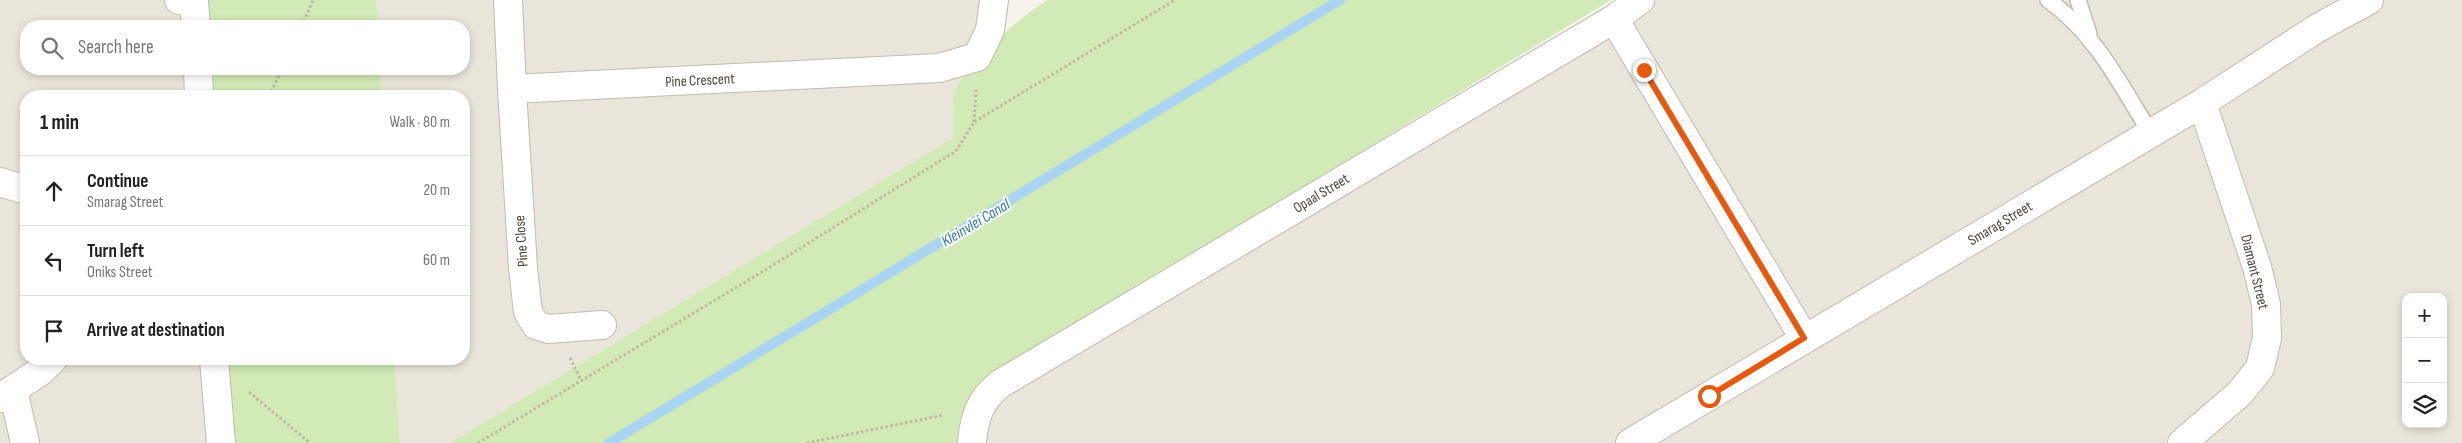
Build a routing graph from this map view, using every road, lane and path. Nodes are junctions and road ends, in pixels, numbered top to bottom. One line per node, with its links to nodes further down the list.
1 (179, 0): 11 (street)
2 (314, 0): 12 (path)
3 (508, 0): 16 (street)
4 (994, 0): 16 (street, Pine Crescent)
5 (1175, 0): 33 (path)
6 (1640, 0): 10 (street, Opaal Street)
7 (2048, 0): 13 (lane)
8 (2078, 0): 13 (lane)
9 (2368, 0): 19 (street, Smarag Street)
10 (1614, 19): 24 (street); 29 (street, Opaal Street)
11 (196, 20)
12 (305, 20)
13 (2090, 38): 20 (lane)
14 (198, 75): 17 (street)
15 (279, 75): 18 (path)
16 (512, 89): 23 (street, Pine Close)
17 (199, 90)
18 (272, 90)
19 (2202, 103): 20 (street, Smarag Street); 37 (street, Diamant Street)
20 (2152, 134): 24 (street, Smarag Street)
21 (0, 182): 22 (street)
22 (20, 188)
23 (602, 325)
24 (1804, 338): 36 (street, Smarag Street)
25 (47, 365): 28 (street)
26 (214, 365): 27 (street)
27 (216, 389): 31 (street); 32 (path)
28 (7, 394): 30 (street)
29 (979, 407): 34 (path); 35 (street)
30 (25, 443)
31 (221, 443)
32 (310, 443)
33 (478, 443)
34 (807, 443)
35 (972, 443)
36 (1630, 443)
37 (2182, 443)

